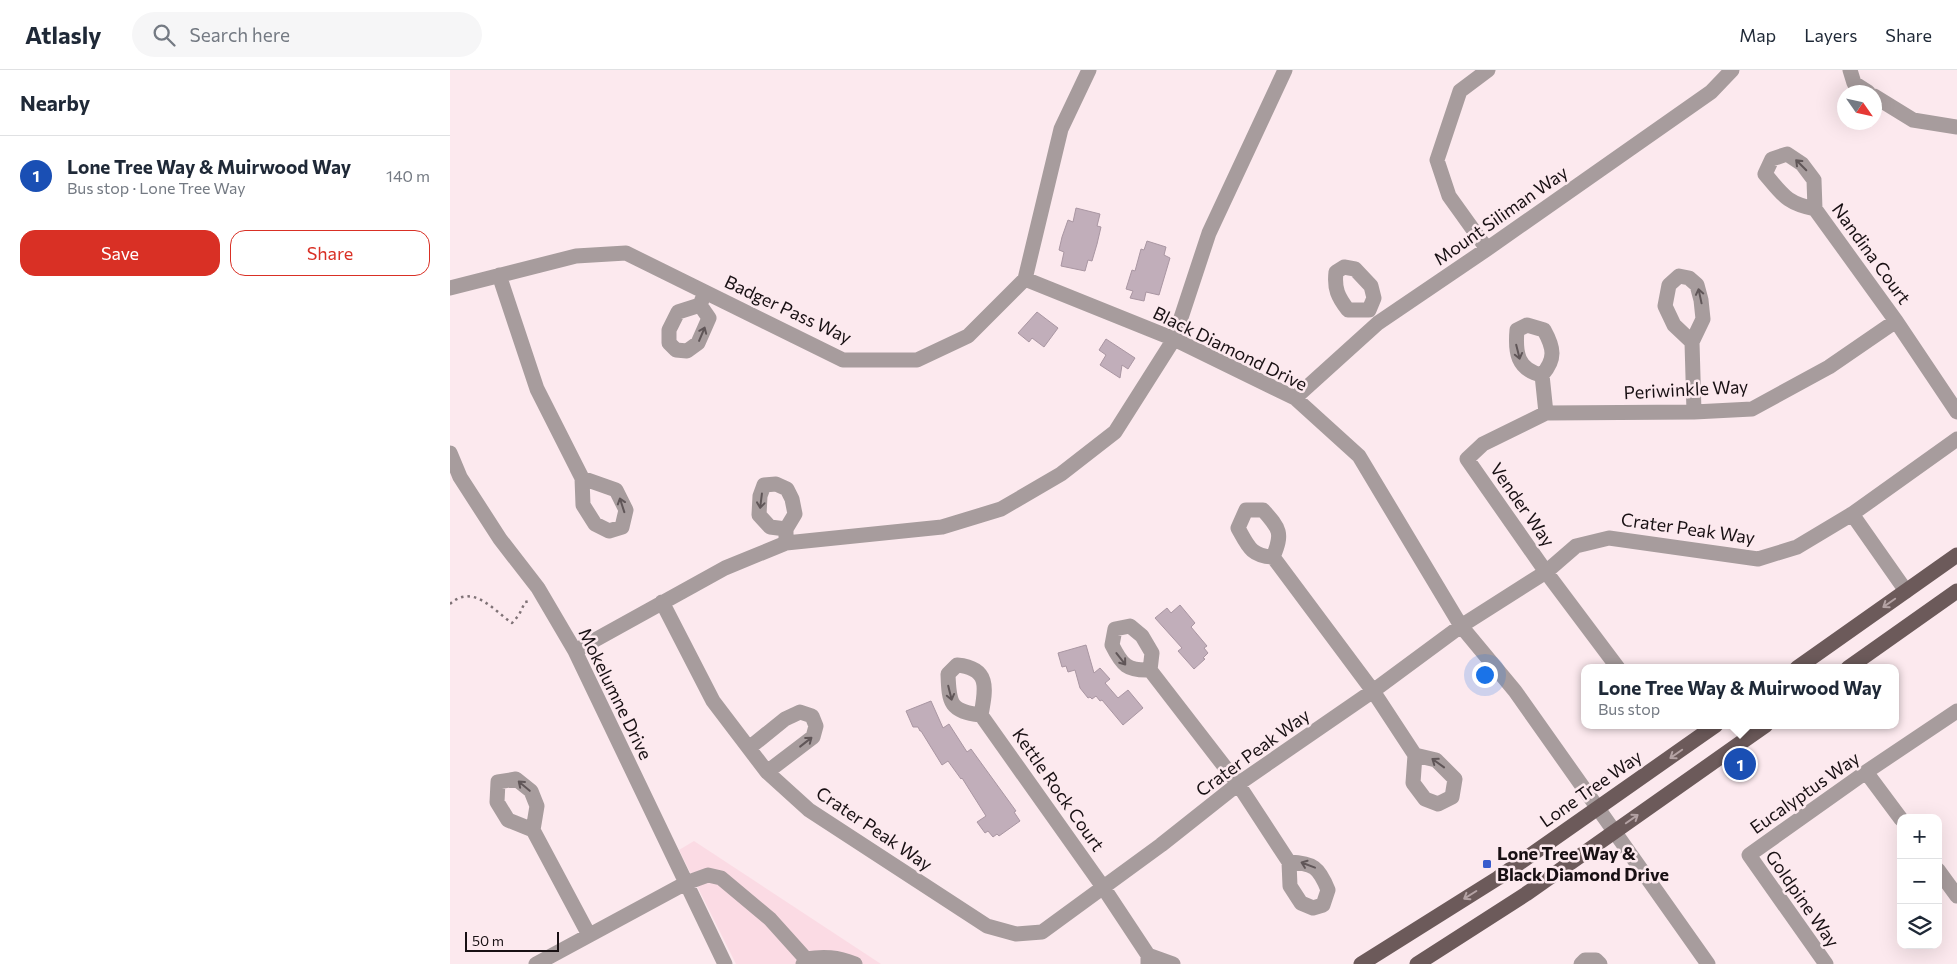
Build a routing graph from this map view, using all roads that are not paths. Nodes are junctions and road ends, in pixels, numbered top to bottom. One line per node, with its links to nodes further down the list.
1 (1089, 70): 12 (street)
2 (1285, 70): 17 (street)
3 (1488, 70): 10 (street)
4 (1732, 70): 10 (street, Mount Siliman Way)
5 (1850, 70): 6 (street)
6 (1856, 85)
7 (1882, 101): 8 (street)
8 (1957, 127)
9 (1815, 209): 15 (street, Nandina Court)
10 (1487, 249): 16 (street, Mount Siliman Way)
11 (499, 275): 12 (street, Badger Pass Way); 13 (street, Badger Pass Way); 27 (street)
12 (1025, 280): 17 (street, Black Diamond Drive)
13 (450, 288)
14 (1369, 310): 16 (street)
15 (1896, 321): 21 (street, Periwinkle Way); 22 (street, Nandina Court)
16 (1378, 323): 20 (street, Mount Siliman Way)
17 (1174, 339): 20 (street, Black Diamond Drive); 34 (street)
18 (1692, 342): 21 (street)
19 (1542, 375): 23 (street)
20 (1295, 398): 35 (street, Black Diamond Drive)
21 (1694, 412): 23 (street, Periwinkle Way)
22 (1957, 412)
23 (1546, 413): 26 (street, Periwinkle Way)
24 (1957, 439): 28 (street, Crater Peak Way)
25 (450, 452): 36 (street, Mokelumne Drive)
26 (1467, 459): 31 (street, Vender Way)
27 (582, 478)
28 (1852, 514): 31 (street, Crater Peak Way); 32 (street)
29 (1957, 555): 32 (main road)
30 (1273, 557): 41 (street)
31 (1546, 572): 35 (street, Crater Peak Way); 37 (street, Vender Way)
32 (1906, 591): 38 (main road, one-way to 38)
33 (1957, 591): 39 (main road)
34 (662, 602): 36 (street); 46 (street, Crater Peak Way)
35 (1461, 626): 41 (street, Crater Peak Way); 51 (street, Black Diamond Drive)
36 (575, 652): 58 (street, Mokelumne Drive)
37 (1615, 664)
38 (1803, 664)
39 (1854, 664)
40 (1150, 670): 50 (street)
41 (1373, 691): 47 (street); 50 (street, Crater Peak Way)
42 (1957, 711): 49 (street, Eucalyptus Way)
43 (981, 715): 59 (street, Kettle Rock Court)
44 (1710, 729): 51 (main road, Lone Tree Way, one-way to 51)
45 (1760, 729): 54 (main road, one-way to 45)
46 (749, 748): 48 (street, Crater Peak Way); 48 (street, one-way to 46)
47 (1415, 756)
48 (768, 772): 59 (street, Crater Peak Way)
49 (1866, 772): 52 (street); 55 (street, Eucalyptus Way)
50 (1238, 784): 56 (street); 59 (street, Crater Peak Way)
51 (1598, 807): 54 (street, Black Diamond Drive); 68 (main road, Lone Tree Way, one-way to 68)
52 (1897, 814)
53 (534, 830): 61 (street)
54 (1614, 832): 69 (main road); 72 (street, Black Diamond Drive)
55 (1749, 855): 73 (street, Goldpine Way)
56 (1289, 862)
57 (1942, 875): 60 (street)
58 (686, 883): 61 (street); 63 (street); 65 (street, Mokelumne Drive)
59 (1103, 887): 62 (street, Kettle Rock Court)
60 (1957, 896)
61 (589, 935): 64 (street)
62 (1148, 959): 67 (street)
63 (804, 962): 66 (street)
64 (536, 964)
65 (725, 964)
66 (854, 964)
67 (1172, 964)
68 (1361, 964)
69 (1417, 964)
70 (1581, 964): 71 (street)
71 (1600, 964)
72 (1708, 964)
73 (1826, 964)

